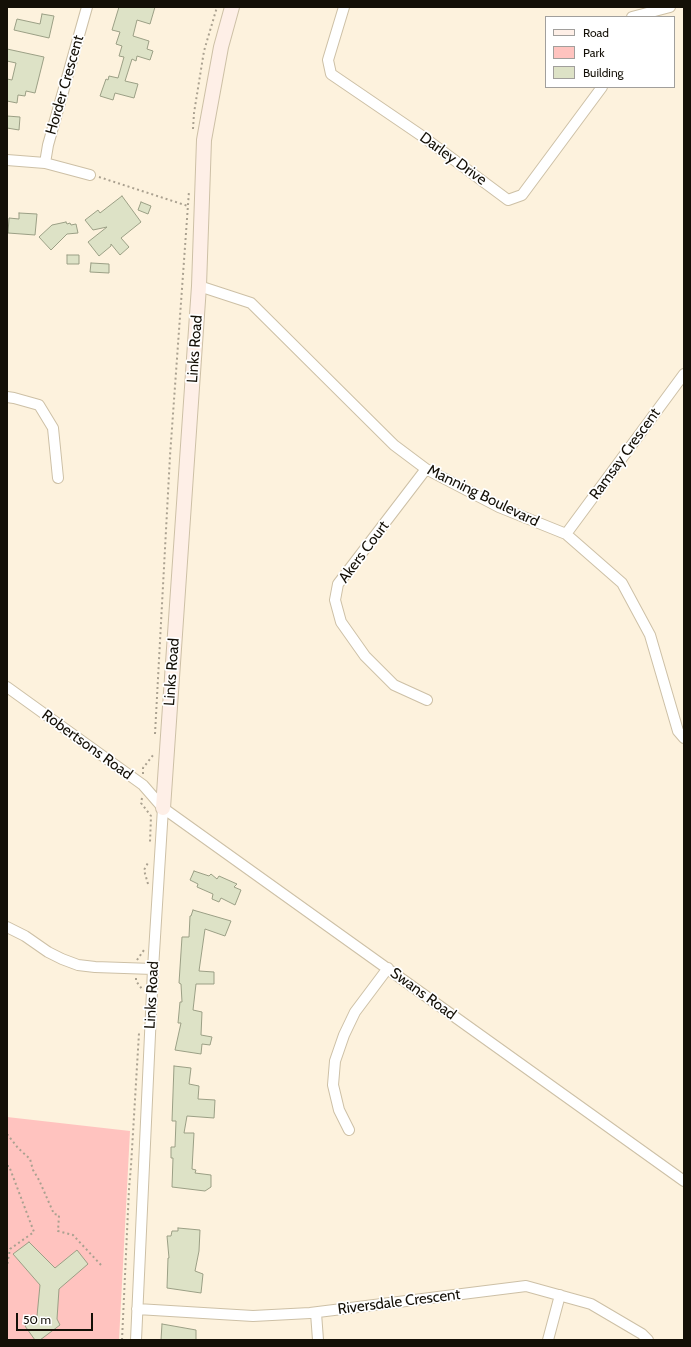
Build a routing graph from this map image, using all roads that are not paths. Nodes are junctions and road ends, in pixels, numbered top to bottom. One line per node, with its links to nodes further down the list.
1 (87, 7): 8 (street, Horder Crescent)
2 (232, 7): 10 (street, Links Road)
3 (344, 7): 6 (street, Darley Drive)
4 (670, 7): 5 (street)
5 (635, 16)
6 (601, 88)
7 (7, 160): 8 (street)
8 (44, 163): 9 (street)
9 (90, 175)
10 (199, 286): 13 (street, Manning Boulevard); 19 (street, Links Road)
11 (684, 374): 15 (street, Ramsay Crescent)
12 (7, 397): 14 (street)
13 (426, 470): 15 (street, Manning Boulevard); 17 (street, Akers Court)
14 (58, 478)
15 (566, 534): 18 (street, Manning Boulevard)
16 (7, 687): 19 (street, Robertsons Road)
17 (427, 700)
18 (684, 738)
19 (163, 808): 21 (street, Swans Road); 22 (street, Links Road)
20 (7, 927): 22 (street)
21 (388, 968): 23 (street); 24 (street, Swans Road)
22 (153, 969): 26 (street, Links Road)
23 (349, 1130)
24 (684, 1181)
25 (560, 1295): 27 (street, Riversdale Crescent); 30 (street); 31 (street, Riversdale Crescent)
26 (138, 1310): 27 (street, Riversdale Crescent); 28 (street, Links Road)
27 (316, 1313): 29 (street)
28 (136, 1340)
29 (318, 1340)
30 (548, 1340)
31 (648, 1340)

